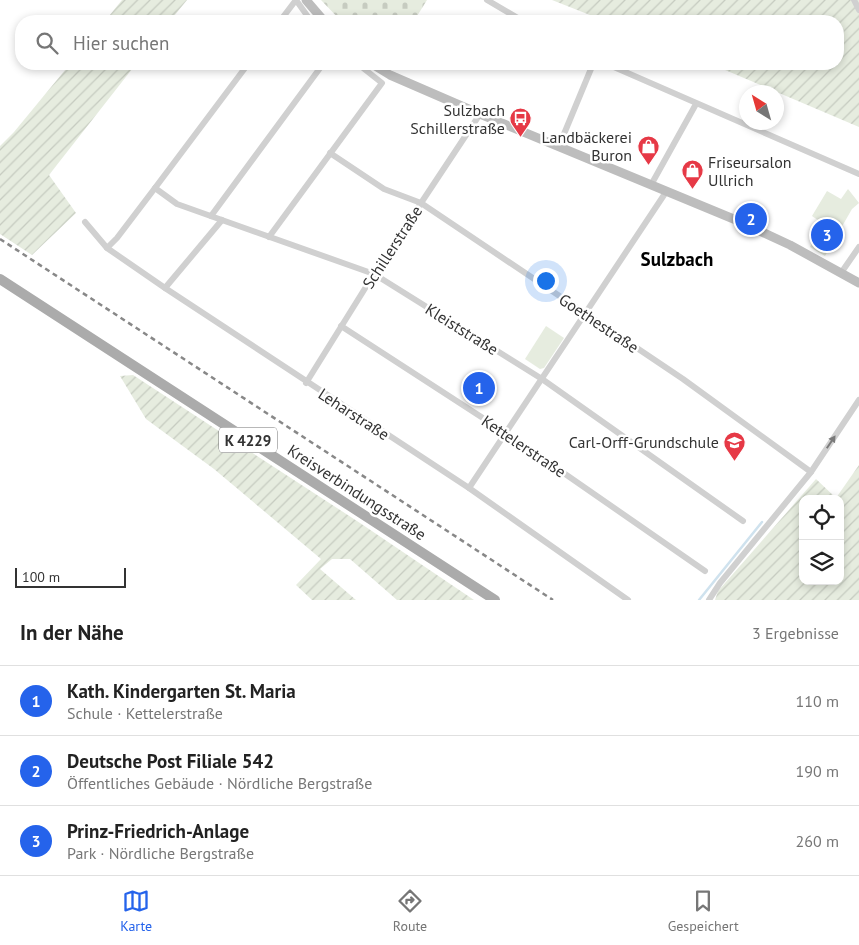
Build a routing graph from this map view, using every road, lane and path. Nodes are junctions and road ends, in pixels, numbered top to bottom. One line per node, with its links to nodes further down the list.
1 (296, 0): 6 (street); 7 (street)
2 (306, 0): 8 (main road)
3 (487, 0): 9 (street)
4 (854, 0): 5 (street)
5 (859, 10)
6 (285, 15)
7 (307, 15)
8 (319, 15)
9 (513, 15)
10 (244, 70): 22 (street)
11 (319, 70): 25 (street)
12 (366, 70): 19 (street)
13 (382, 70): 17 (main road)
14 (591, 70): 18 (street)
15 (620, 70): 16 (street)
16 (696, 104): 20 (street); 21 (street)
17 (480, 114): 18 (main road); 24 (street, Schillerstraße)
18 (559, 146): 21 (main road)
19 (330, 153): 24 (street, Goethestraße); 28 (street)
20 (859, 174)
21 (651, 185): 23 (main road)
22 (155, 188): 25 (street, Kleiststraße); 30 (street)
23 (666, 192): 31 (main road); 36 (street)
24 (421, 203): 32 (street, Schillerstraße); 36 (street, Goethestraße)
25 (211, 216): 26 (street, Kleiststraße)
26 (222, 220): 28 (street, Kleiststraße); 35 (street)
27 (85, 222): 30 (street, Leharstraße)
28 (269, 237): 32 (street, Kleiststraße)
29 (859, 247): 31 (street)
30 (107, 248): 35 (street, Leharstraße)
31 (841, 273): 34 (main road)
32 (374, 274): 37 (street, Schillerstraße); 38 (street, Kleiststraße)
33 (0, 279): 46 (main road, Kreisverbindungsstraße / K 4229)
34 (859, 283)
35 (165, 288): 39 (street, Leharstraße)
36 (585, 314): 38 (street); 42 (street, Goethestraße)
37 (341, 326): 39 (street, Schillerstraße); 41 (street, Kettelerstraße)
38 (542, 379): 41 (street); 44 (street, Kleiststraße)
39 (306, 383): 43 (street, Leharstraße)
40 (859, 400): 42 (street, one-way to 40)
41 (506, 433): 43 (street); 45 (street, Kettelerstraße)
42 (812, 472): 48 (street)
43 (468, 488): 47 (street, Leharstraße)
44 (743, 521)
45 (705, 571)
46 (496, 600)
47 (628, 600)
48 (709, 600)

